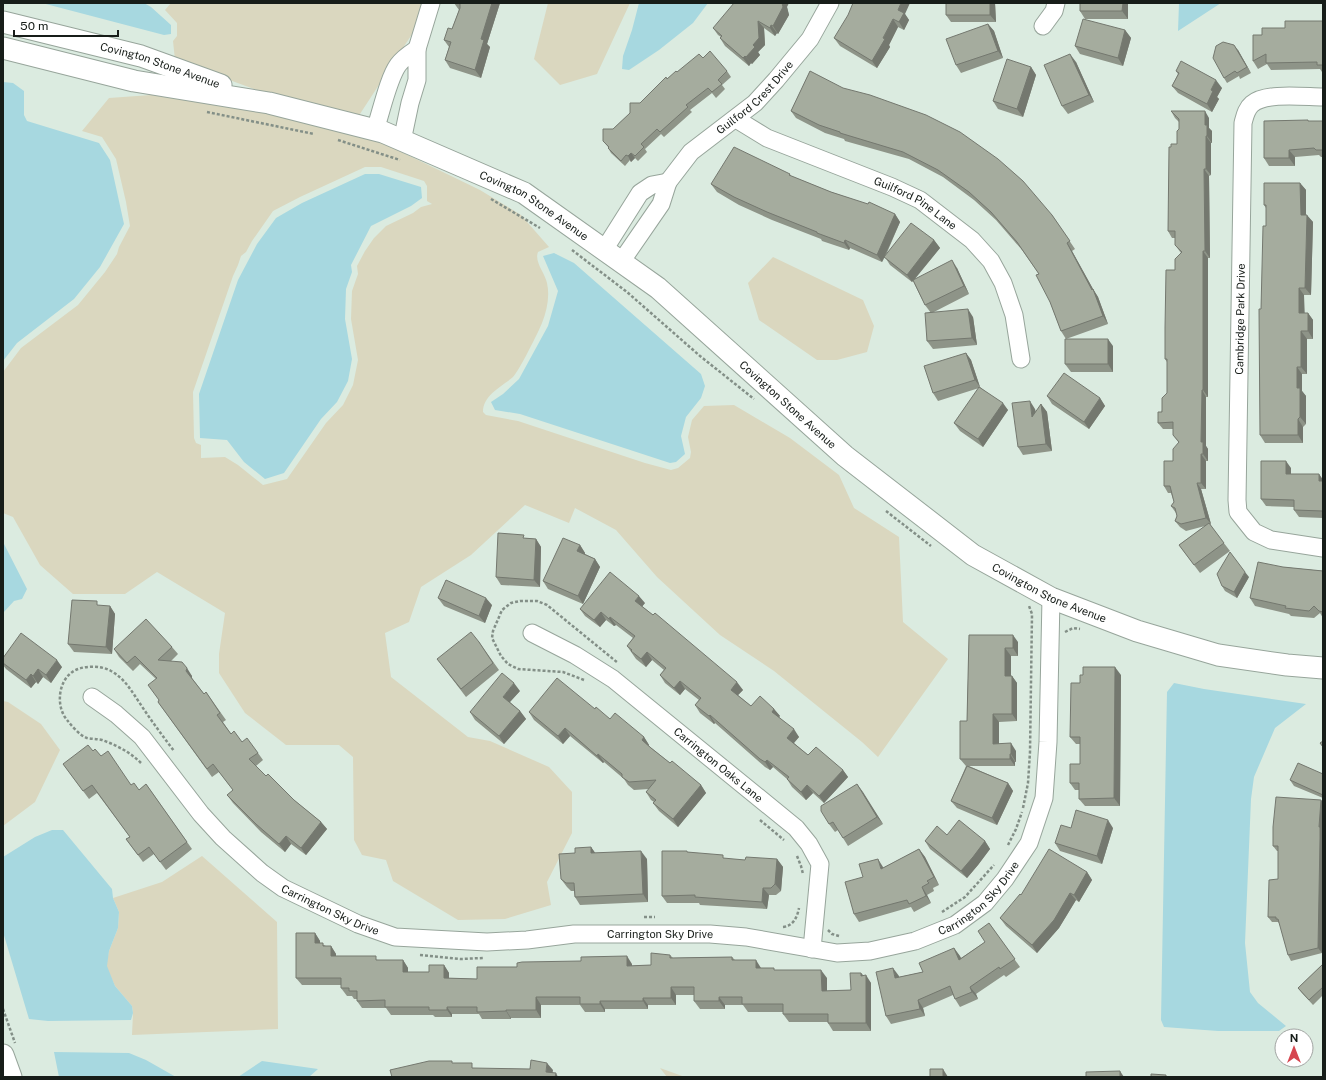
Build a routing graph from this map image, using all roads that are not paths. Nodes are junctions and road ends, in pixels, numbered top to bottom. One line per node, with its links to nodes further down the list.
1 (431, 3): 7 (street)
2 (830, 3): 10 (street, Guilford Crest Drive)
3 (1056, 3): 5 (street)
4 (3, 22): 9 (street, Covington Stone Avenue)
5 (1043, 26)
6 (3, 48): 9 (street, Covington Stone Avenue)
7 (417, 49): 11 (street); 12 (street)
8 (1323, 97): 17 (street, Cambridge Park Drive)
9 (269, 103): 11 (street, Covington Stone Avenue)
10 (736, 119): 13 (street, Guilford Crest Drive); 16 (street, Guilford Pine Lane)
11 (375, 130): 12 (street, Covington Stone Avenue)
12 (403, 151): 14 (street, Covington Stone Avenue)
13 (668, 182): 14 (street); 15 (street, Guilford Crest Drive)
14 (604, 250): 15 (street, Covington Stone Avenue)
15 (621, 262): 18 (street, Covington Stone Avenue)
16 (1021, 359)
17 (1323, 548)
18 (1051, 598): 20 (street, Covington Stone Avenue); 22 (street, Carrington Sky Drive)
19 (532, 633): 22 (street, Carrington Oaks Lane)
20 (1323, 668)
21 (92, 697): 22 (street, Carrington Sky Drive)
22 (812, 949)
23 (3, 1055): 24 (street)
24 (11, 1077)

